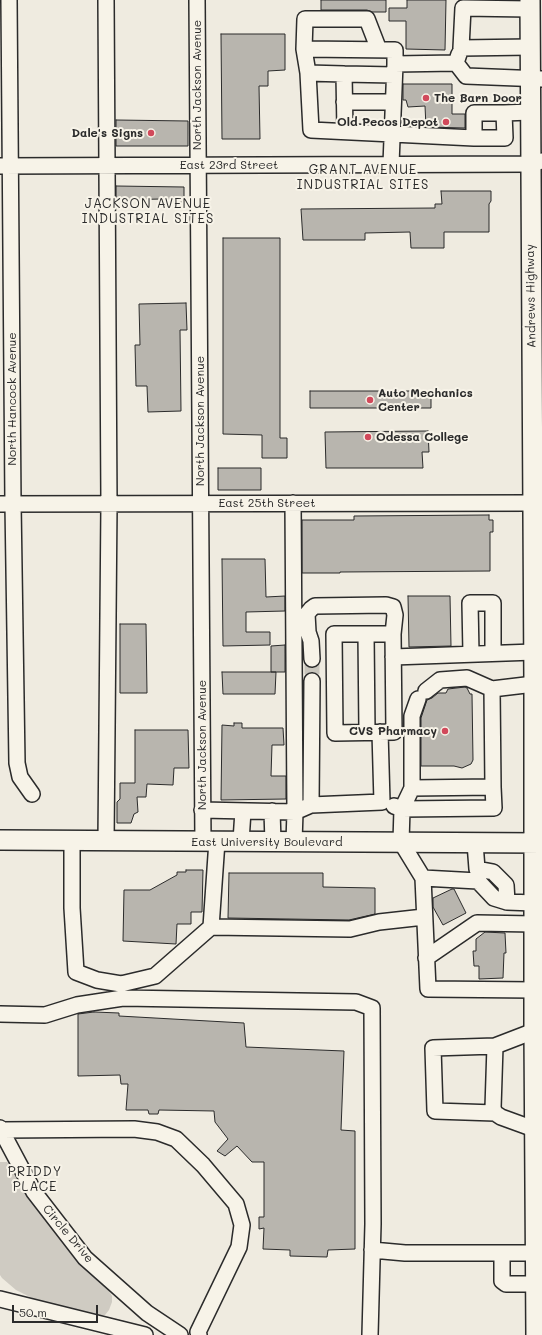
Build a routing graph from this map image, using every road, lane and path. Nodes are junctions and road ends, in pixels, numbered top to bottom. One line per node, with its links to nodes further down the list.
1 (10, 0): 24 (street, North Hancock Avenue)
2 (106, 0): 25 (street)
3 (197, 0): 23 (street, North Jackson Avenue)
4 (530, 4): 5 (main road, Andrews Highway); 6 (street)
5 (530, 47): 6 (street); 13 (main road, Andrews Highway)
6 (461, 48): 9 (street)
7 (304, 49): 8 (street); 8 (street); 11 (street)
8 (379, 50): 10 (street)
9 (456, 63): 10 (street); 13 (street)
10 (395, 69): 12 (street); 15 (street)
11 (308, 73): 12 (street); 18 (street)
12 (344, 74): 14 (street)
13 (536, 79): 17 (main road, Andrews Highway)
14 (344, 102): 15 (street); 18 (street)
15 (393, 102): 19 (street)
16 (504, 113): 17 (street); 20 (street); 20 (street)
17 (534, 122): 21 (main road, Andrews Highway)
18 (345, 131): 19 (street)
19 (392, 134): 20 (street); 22 (street)
20 (474, 138)
21 (536, 163): 22 (street, East 23rd Street); 26 (main road, Andrews Highway)
22 (391, 164): 23 (street, East 23rd Street)
23 (198, 165): 25 (street, East 23rd Street); 28 (street, North Jackson Avenue)
24 (5, 166): 25 (street, East 23rd Street); 31 (street, North Hancock Avenue)
25 (107, 166): 32 (street)
26 (536, 263): 27 (main road, Andrews Highway)
27 (537, 433): 30 (main road, Andrews Highway)
28 (200, 503): 29 (street, East 25th Street); 32 (street, East 25th Street); 52 (street, North Jackson Avenue)
29 (293, 503): 30 (street, East 25th Street); 55 (street)
30 (533, 503): 36 (main road, Andrews Highway)
31 (7, 504): 32 (street, East 25th Street); 48 (street, North Hancock Avenue)
32 (108, 504): 58 (street)
33 (308, 632): 35 (street); 40 (street); 44 (street)
34 (366, 634): 35 (street); 45 (street); 45 (street)
35 (393, 634): 39 (street)
36 (534, 652): 37 (street); 42 (main road, Andrews Highway)
37 (493, 653): 38 (street); 38 (street)
38 (471, 654): 39 (street)
39 (392, 657): 45 (street)
40 (312, 659)
41 (312, 681): 44 (street)
42 (534, 684): 43 (street); 65 (main road, Andrews Highway)
43 (492, 689): 46 (street); 47 (street)
44 (312, 698): 50 (street)
45 (374, 732): 49 (street)
46 (412, 788): 47 (street); 51 (street)
47 (494, 788): 51 (street)
48 (32, 794)
49 (382, 802): 50 (street); 51 (street)
50 (311, 805): 55 (street)
51 (402, 808): 63 (street)
52 (202, 810): 53 (street); 59 (street, North Jackson Avenue)
53 (243, 811): 54 (street); 60 (street)
54 (272, 811): 55 (street); 61 (street)
55 (296, 812): 62 (street)
56 (0, 840): 57 (main road, East University Boulevard)
57 (72, 840): 58 (main road, East University Boulevard); 70 (street)
58 (106, 841): 59 (main road, East University Boulevard)
59 (210, 841): 60 (main road, East University Boulevard); 70 (street, North Jackson Avenue)
60 (241, 842): 61 (main road, East University Boulevard)
61 (273, 842): 62 (main road, East University Boulevard)
62 (294, 842): 63 (main road, East University Boulevard)
63 (401, 842): 64 (main road, East University Boulevard); 67 (street)
64 (475, 843): 65 (main road, East University Boulevard); 66 (street)
65 (538, 843): 68 (main road, Andrews Highway)
66 (478, 875): 67 (street); 68 (street)
67 (423, 878): 69 (street)
68 (536, 914): 71 (street); 72 (main road, Andrews Highway)
69 (424, 917): 70 (street); 71 (street)
70 (211, 927)
71 (426, 958): 73 (street)
72 (538, 958): 73 (main road, Andrews Highway)
73 (534, 990): 75 (main road, Andrews Highway)
74 (0, 1014): 83 (street)
75 (538, 1031): 76 (street); 79 (main road, Andrews Highway)
76 (495, 1046): 77 (street); 77 (street)
77 (496, 1113): 79 (street)
78 (1, 1129): 89 (street, Circle Drive); 90 (street)
79 (534, 1129): 80 (main road, Andrews Highway)
80 (538, 1157): 81 (main road, Andrews Highway)
81 (538, 1193): 82 (main road, Andrews Highway)
82 (537, 1246): 84 (street); 85 (main road, Andrews Highway)
83 (372, 1250): 84 (street); 91 (street)
84 (502, 1253): 85 (street)
85 (537, 1279): 87 (main road, Andrews Highway)
86 (0, 1299): 88 (street)
87 (538, 1332)
88 (145, 1335)
89 (180, 1335)
90 (199, 1335)
91 (370, 1335)

